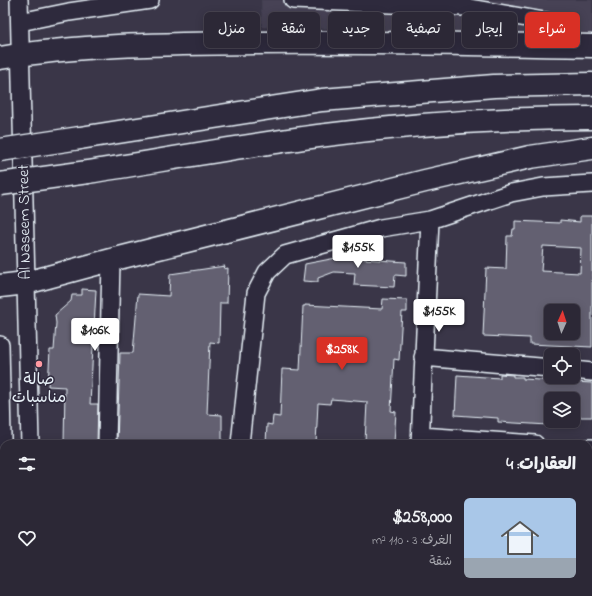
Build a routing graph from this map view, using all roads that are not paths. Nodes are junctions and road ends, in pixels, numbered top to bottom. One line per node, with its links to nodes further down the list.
1 (19, 0): 7 (street, Al Naseem Street)
2 (150, 0): 7 (street)
3 (293, 0): 4 (street)
4 (312, 0): 5 (street)
5 (354, 1): 6 (street)
6 (525, 18)
7 (20, 22): 11 (street, Al Naseem Street)
8 (525, 45): 11 (highway)
9 (580, 46): 10 (highway)
10 (592, 46)
11 (21, 55): 12 (highway); 21 (street, Al Naseem Street)
12 (0, 58)
13 (592, 84): 16 (highway, bridge)
14 (592, 118): 17 (highway, bridge)
15 (592, 148): 20 (highway)
16 (0, 150)
17 (0, 184)
18 (592, 184): 19 (street)
19 (430, 220): 24 (street); 31 (street)
20 (111, 260): 21 (highway); 30 (street)
21 (26, 283): 22 (highway); 29 (street, Al Naseem Street)
22 (0, 286)
23 (0, 345): 28 (street)
24 (423, 357): 25 (street); 32 (street)
25 (544, 367)
26 (580, 371): 27 (street)
27 (592, 372)
28 (2, 440)
29 (30, 440)
30 (108, 440)
31 (240, 440)
32 (420, 440)

